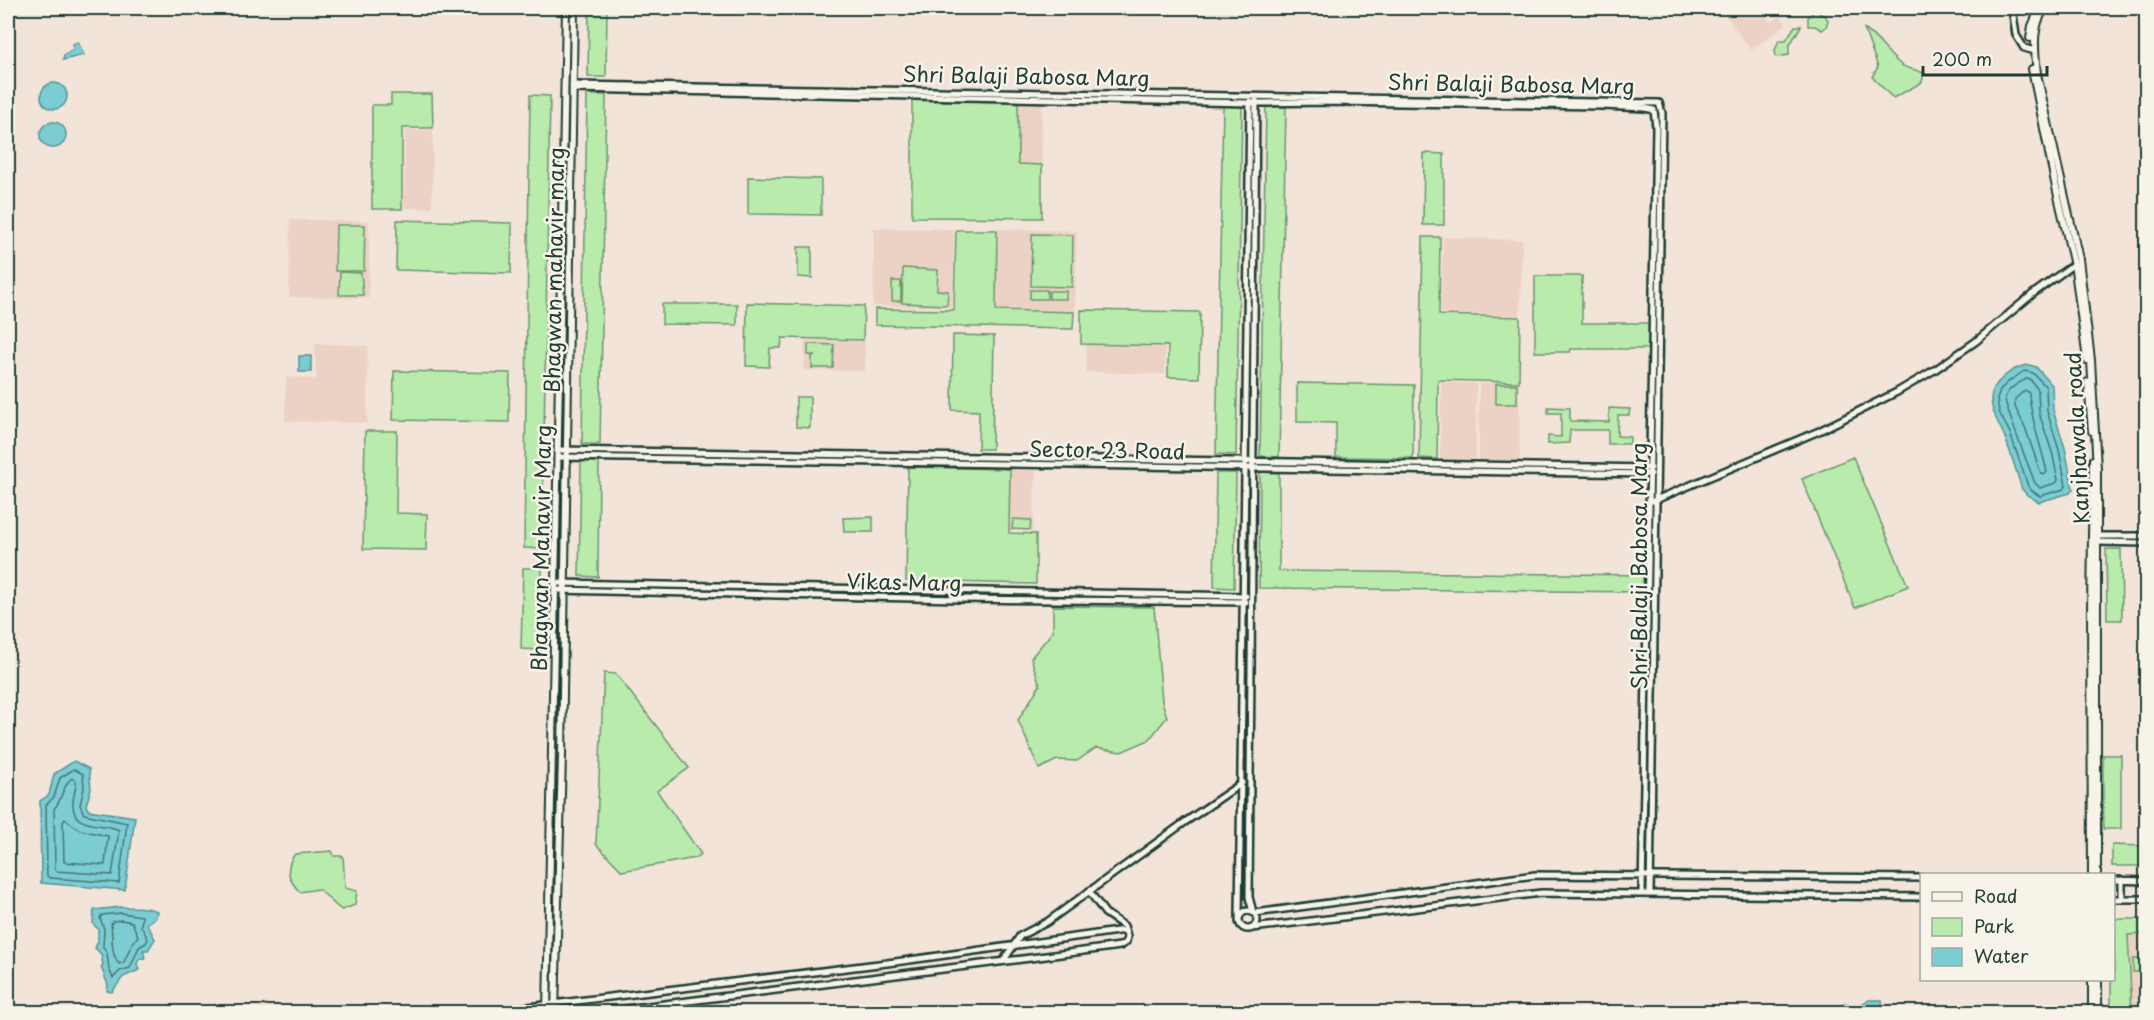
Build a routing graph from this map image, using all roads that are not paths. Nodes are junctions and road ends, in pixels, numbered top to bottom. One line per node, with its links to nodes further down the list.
1 (566, 8): 7 (main road, Bhagwan mahavir marg)
2 (574, 8): 7 (main road, Bhagwan mahavir marg)
3 (2012, 8): 6 (street)
4 (2040, 8): 6 (main road, Kanjhawala road)
5 (2045, 8): 6 (main road, Kanjhawala road)
6 (2033, 51): 13 (main road, Kanjhawala road); 22 (main road, Kanjhawala road)
7 (570, 86): 8 (street, Shri Balaji Babosa Marg); 11 (main road, Bhagwan mahavir marg); 12 (main road, Bhagwan Mahavir Marg)
8 (672, 89): 9 (street, Shri Balaji Babosa Marg); 10 (street, Shri Balaji Babosa Marg)
9 (1253, 96): 10 (street); 18 (street, Shri Balaji Babosa Marg)
10 (1253, 103): 16 (street); 17 (street); 18 (street, Shri Balaji Babosa Marg)
11 (570, 215): 12 (main road); 15 (main road, Bhagwan mahavir marg)
12 (563, 216): 14 (main road, Bhagwan Mahavir Marg)
13 (2074, 264): 19 (street); 22 (main road, Kanjhawala road)
14 (558, 454): 15 (street, Sector 23 Road); 24 (main road, Bhagwan Mahavir Marg)
15 (567, 454): 16 (street, Sector 23 Road); 25 (main road, Bhagwan mahavir marg)
16 (1245, 465): 17 (street, Sector 23 Road); 26 (street)
17 (1252, 465): 18 (street, Sector 23 Road); 27 (street)
18 (1653, 471): 19 (street, Shri Balaji Babosa Marg); 20 (street, Shri Balaji Babosa Marg)
19 (1656, 499): 20 (street); 33 (street, Shri Balaji Babosa Marg)
20 (1649, 503): 32 (street, Shri Balaji Babosa Marg)
21 (2146, 536): 22 (street)
22 (2094, 539): 23 (street); 30 (main road, Kanjhawala road); 31 (main road, Kanjhawala road)
23 (2146, 543)
24 (556, 587): 25 (street, Vikas Marg); 58 (main road, Bhagwan Mahavir Marg)
25 (564, 587): 26 (street, Vikas Marg); 57 (main road, Bhagwan Mahavir Marg)
26 (1243, 598): 27 (street, Vikas Marg); 28 (street)
27 (1251, 598): 29 (street)
28 (1240, 783): 29 (street); 38 (street); 46 (street)
29 (1250, 783): 45 (street)
30 (2092, 873)
31 (2097, 873)
32 (1642, 875): 33 (street); 39 (street, Shri Balaji Babosa Marg); 47 (street)
33 (1649, 876): 34 (street); 40 (street, Shri Balaji Babosa Marg)
34 (1920, 878)
35 (2115, 880): 36 (street)
36 (2122, 880): 37 (street); 43 (street)
37 (2146, 881)
38 (1089, 891): 50 (street); 51 (street)
39 (1642, 892): 40 (street); 49 (street)
40 (1650, 893): 41 (street)
41 (1920, 897)
42 (2115, 899): 43 (street)
43 (2122, 899): 44 (street)
44 (2146, 899)
45 (1250, 900): 46 (street); 47 (street)
46 (1239, 901): 48 (street)
47 (1254, 913): 48 (street); 49 (street)
48 (1239, 916): 49 (street)
49 (1252, 928)
50 (1125, 930): 51 (street); 52 (street)
51 (1013, 945): 52 (street); 53 (street)
52 (1004, 960): 54 (street)
53 (880, 964): 54 (street); 57 (street)
54 (881, 976): 61 (street)
55 (2092, 981): 62 (main road)
56 (2098, 981): 63 (main road)
57 (555, 1004): 58 (street); 60 (main road, Bhagwan Mahavir Marg)
58 (547, 1009): 59 (street)
59 (487, 1012)
60 (555, 1012)
61 (601, 1012)
62 (2092, 1012)
63 (2098, 1012)

